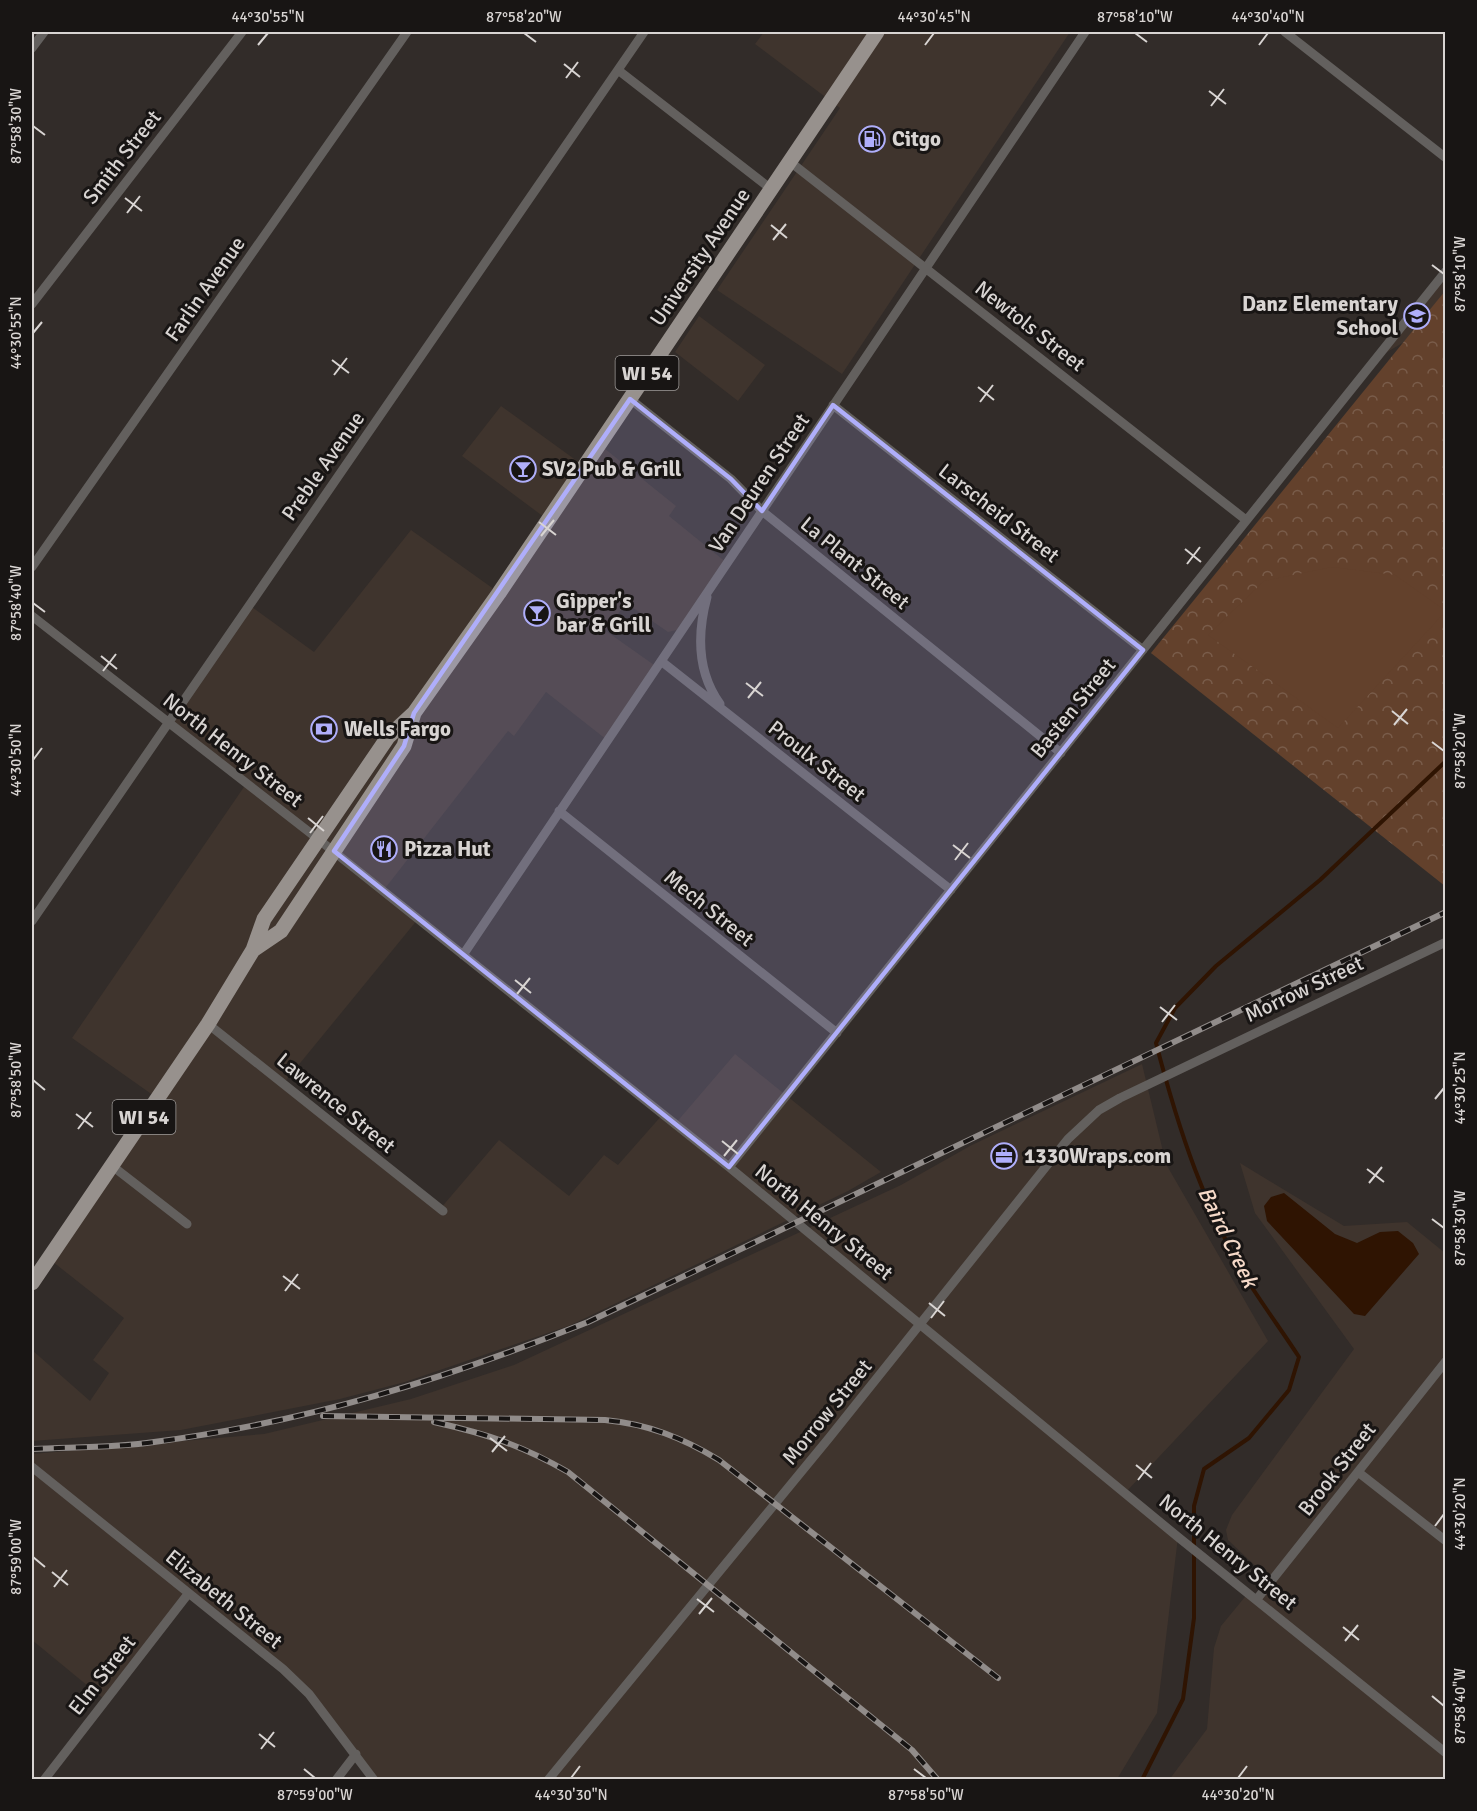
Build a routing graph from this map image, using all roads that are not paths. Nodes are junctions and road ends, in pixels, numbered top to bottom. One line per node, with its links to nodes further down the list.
1 (44, 32): 8 (street)
2 (242, 32): 15 (street, Smith Street)
3 (407, 32): 20 (street, Farlin Avenue)
4 (644, 32): 9 (street, Preble Avenue)
5 (877, 32): 11 (main road, University Avenue / WI 54)
6 (1085, 32): 13 (street, Van Deuren Street)
7 (1285, 32): 10 (street)
8 (32, 48)
9 (618, 70): 12 (street); 27 (street, Preble Avenue)
10 (1446, 158)
11 (789, 161): 12 (main road, University Avenue / WI 54); 13 (street, Newtols Street)
12 (771, 189): 16 (main road, University Avenue / WI 54)
13 (926, 267): 17 (street, Van Deuren Street); 19 (street, Newtols Street)
14 (1446, 271): 19 (street, Basten Street)
15 (32, 304)
16 (630, 399): 18 (street, La Plant Street); 25 (main road, University Avenue / WI 54)
17 (833, 405): 18 (street, Van Deuren Street); 23 (street, Larscheid Street)
18 (762, 511): 21 (street, Van Deuren Street); 28 (street, La Plant Street)
19 (1246, 520): 23 (street, Basten Street)
20 (32, 567)
21 (712, 585): 24 (street, Van Deuren Street); 26 (street)
22 (32, 616): 27 (street, North Henry Street)
23 (1143, 650): 28 (street, Basten Street)
24 (661, 661): 26 (street, Proulx Street); 29 (street, Van Deuren Street)
25 (414, 713): 30 (main road, University Avenue / WI 54); 31 (main road, University Avenue / WI 54)
26 (729, 715): 32 (street, Proulx Street)
27 (168, 723): 30 (street, North Henry Street); 33 (street, Preble Avenue)
28 (1061, 753): 32 (street, Basten Street)
29 (559, 811): 36 (street, Van Deuren Street); 38 (street, Mech Street)
30 (318, 839): 31 (street, North Henry Street); 35 (main road, University Avenue / WI 54)
31 (333, 851): 35 (main road, University Avenue / WI 54); 36 (street, North Henry Street)
32 (951, 890): 38 (street, Basten Street)
33 (32, 921)
34 (1446, 942): 44 (street, Morrow Street)
35 (254, 950): 37 (main road, University Avenue / WI 54)
36 (463, 955): 40 (street, North Henry Street)
37 (208, 1024): 39 (main road, University Avenue / WI 54); 41 (street, Lawrence Street)
38 (837, 1033): 40 (street, Basten Street)
39 (111, 1165): 42 (street); 43 (main road, University Avenue / WI 54)
40 (729, 1167): 44 (street, North Henry Street)
41 (443, 1211)
42 (187, 1224)
43 (32, 1283)
44 (921, 1324): 50 (street, North Henry Street); 56 (street, Morrow Street)
45 (1446, 1362): 47 (street, Brook Street)
46 (32, 1467): 49 (street, Elizabeth Street)
47 (1358, 1472): 48 (street); 50 (street, Brook Street)
48 (1446, 1541)
49 (188, 1593): 52 (street, Elizabeth Street); 53 (street, Elm Street)
50 (1257, 1599): 51 (street, North Henry Street)
51 (1446, 1753)
52 (356, 1754): 54 (street); 55 (street, Elizabeth Street)
53 (44, 1779)
54 (336, 1779)
55 (374, 1779)
56 (548, 1779)

